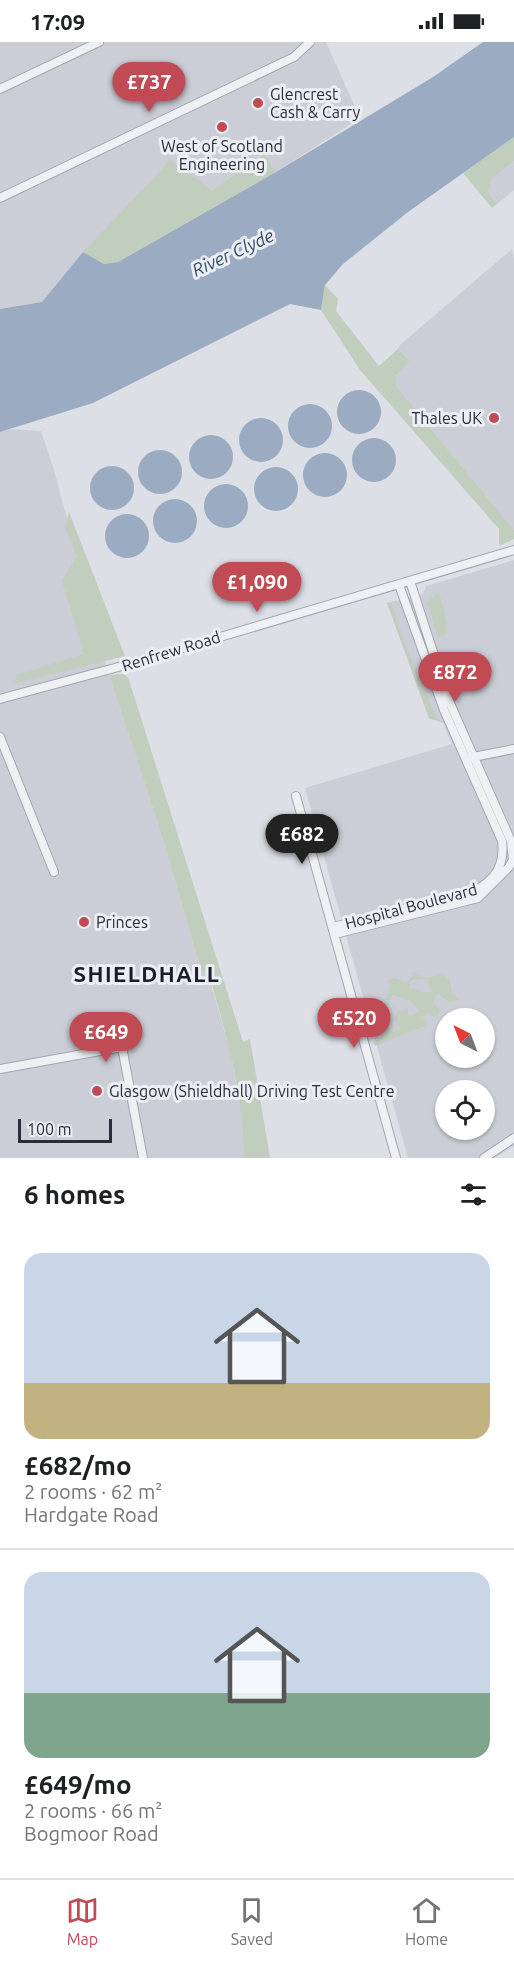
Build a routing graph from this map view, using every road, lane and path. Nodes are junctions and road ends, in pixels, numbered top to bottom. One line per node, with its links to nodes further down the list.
1 (99, 42): 4 (street)
2 (310, 42): 5 (street)
3 (0, 79): 4 (street)
4 (2, 88)
5 (0, 198)
6 (514, 550): 7 (street, Renfrew Road)
7 (410, 581): 8 (street, Renfrew Road); 12 (street, Hospital Boulevard)
8 (399, 585): 9 (street, Renfrew Road); 12 (street, Hospital Boulevard)
9 (0, 699)
10 (0, 737): 14 (street)
11 (514, 748): 12 (street)
12 (469, 758): 15 (street, Hospital Boulevard)
13 (296, 796): 15 (street)
14 (54, 872)
15 (334, 930): 19 (street)
16 (0, 1069): 18 (street)
17 (514, 1138): 20 (street)
18 (143, 1158)
19 (396, 1158)
20 (484, 1158)

